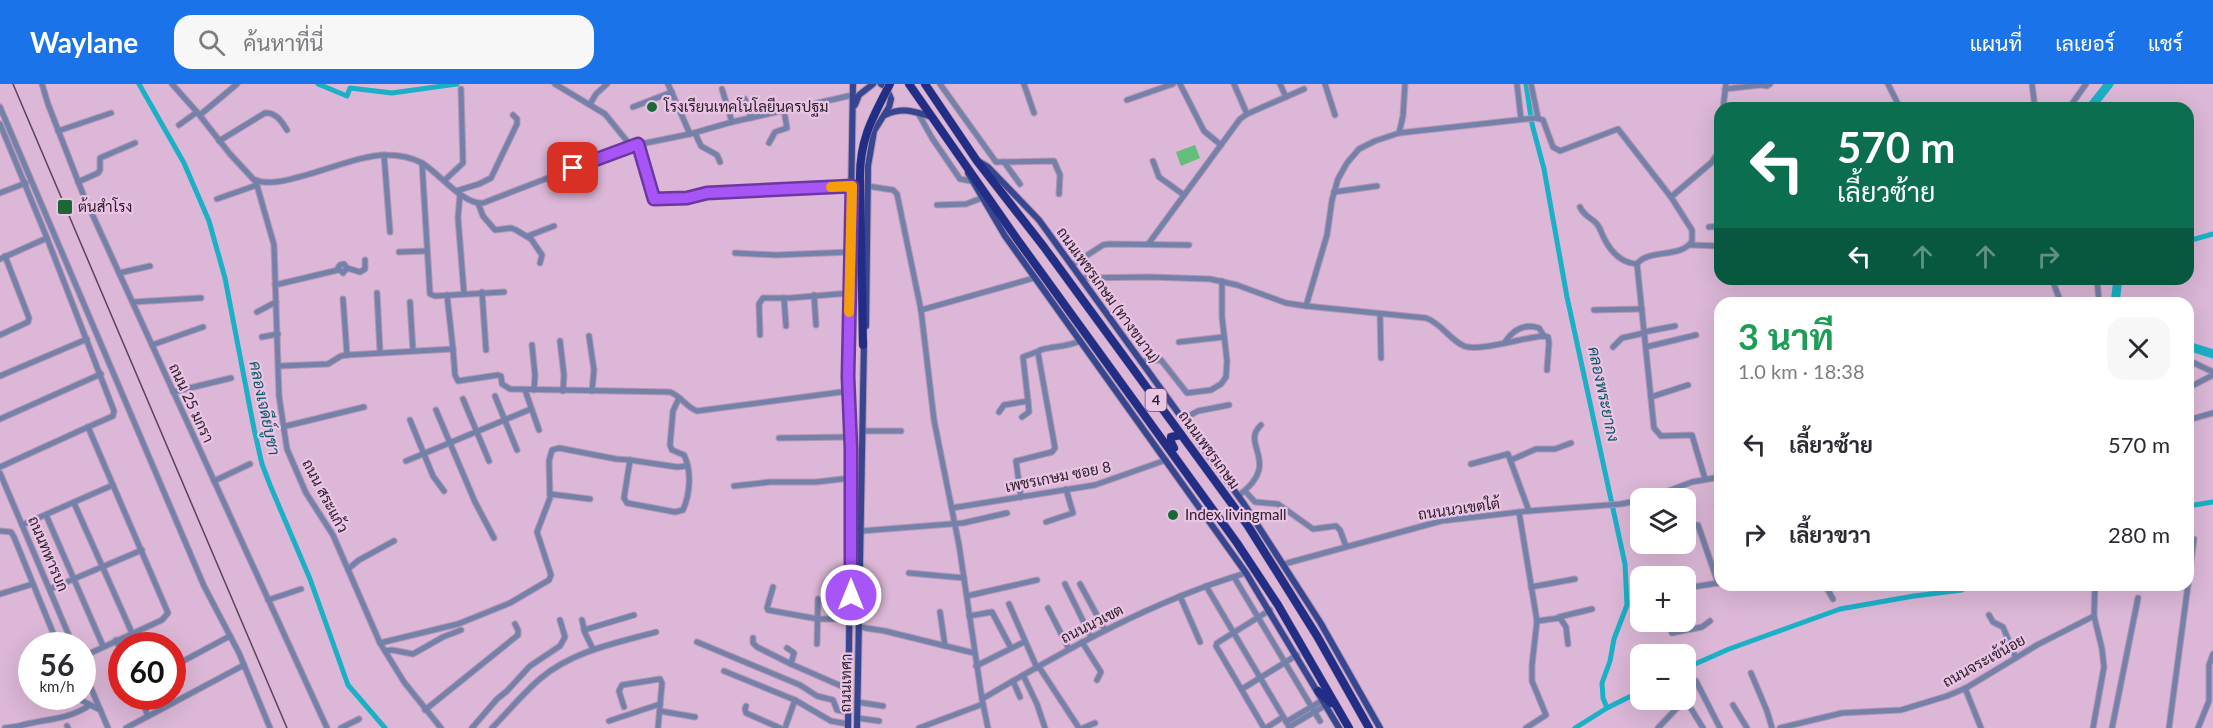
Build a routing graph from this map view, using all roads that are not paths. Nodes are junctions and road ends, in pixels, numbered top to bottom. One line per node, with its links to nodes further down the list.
1 (42, 84): 61 (street, ถนน 25 มกรา)
2 (172, 84): 47 (street)
3 (237, 84): 47 (street)
4 (555, 84): 41 (street)
5 (606, 84): 41 (street)
6 (668, 84): 31 (street)
7 (853, 84): 33 (main road, ถนนเทศา)
8 (873, 84): 44 (main road)
9 (881, 84): 52 (main road)
10 (890, 84): 170 (highway, bridge)
11 (909, 84): 54 (highway, ถนนเพชรเกษม / 4)
12 (925, 84): 32 (highway, ถนนเพชรเกษม / 4)
13 (941, 84): 32 (street); 65 (street)
14 (1024, 84): 49 (street)
15 (1173, 84): 36 (street)
16 (1180, 84): 70 (street)
17 (1234, 84): 50 (street)
18 (1280, 84): 34 (street)
19 (1326, 84): 53 (street)
20 (1405, 84): 63 (street)
21 (1517, 84): 57 (street)
22 (1531, 84): 56 (street)
23 (1770, 84): 27 (street)
24 (1888, 84): 38 (street)
25 (2032, 84): 39 (street)
26 (2086, 84): 40 (street)
27 (1726, 87): 37 (street)
28 (461, 89): 85 (street)
29 (722, 89): 58 (street)
30 (1304, 89): 34 (street)
31 (672, 92): 43 (street); 64 (street)
32 (930, 92): 72 (highway, ถนนเพชรเกษม / 4)
33 (853, 95): 44 (main road, ถนนเทศา); 45 (street)
34 (1286, 97): 50 (street)
35 (745, 99): 55 (street)
36 (1127, 100)
37 (1724, 102)
38 (1897, 102)
39 (2034, 102)
40 (2073, 102)
41 (590, 105): 71 (street)
42 (0, 107): 86 (street)
43 (633, 107)
44 (853, 108): 92 (main road, ถนนเทศา)
45 (784, 111): 55 (street); 68 (street)
46 (111, 113): 61 (street)
47 (198, 113): 60 (street); 66 (street)
48 (918, 113): 52 (main road); 54 (main road); 87 (street)
49 (1034, 113)
50 (1247, 114): 70 (street)
51 (513, 115): 95 (street)
52 (884, 115): 93 (main road, ถนนเทศา)
53 (1335, 115)
54 (932, 117): 82 (highway, ถนนเพชรเกษม / 4)
55 (751, 118): 58 (street)
56 (1537, 118): 57 (street); 100 (street)
57 (1523, 119): 63 (street)
58 (732, 122): 64 (street)
59 (0, 124): 90 (street)
60 (179, 125)
61 (58, 130): 88 (street, ถนน 25 มกรา)
62 (287, 130): 66 (street)
63 (1399, 133): 96 (street)
64 (692, 134): 69 (street); 78 (street)
65 (978, 136): 72 (street); 79 (street)
66 (219, 141): 89 (street)
67 (135, 143): 88 (street)
68 (770, 143)
69 (638, 144): 71 (street); 92 (street)
70 (1221, 145): 99 (street)
71 (631, 146): 84 (street)
72 (968, 147): 76 (highway, ถนนเพชรเกษม / 4)
73 (556, 153): 84 (street)
74 (384, 155): 81 (street); 89 (street); 109 (street)
75 (1714, 159): 100 (street)
76 (977, 161): 83 (main road, ถนนเพชรเกษม (ทางขนาน) / 4); 220 (highway, ถนนเพชรเกษม / 4)
77 (1153, 161): 99 (street)
78 (720, 162)
79 (996, 162): 80 (street); 83 (street)
80 (1004, 162): 91 (street); 98 (street)
81 (422, 163): 85 (street); 116 (street)
82 (965, 164): 87 (main road, 4); 249 (highway, ถนนเพชรเกษม / 4)
83 (995, 174): 124 (main road, ถนนเพชรเกษม (ทางขนาน) / 4)
84 (553, 175): 103 (street)
85 (445, 180): 95 (street)
86 (33, 181): 90 (street); 333 (street)
87 (971, 181): 101 (main road, 4)
88 (78, 182): 126 (street, ถนน 25 มกรา)
89 (255, 182): 102 (street); 130 (street, ถนน สระแก้ว)
90 (25, 183): 97 (street); 111 (street)
91 (1020, 184)
92 (852, 186): 118 (main road, ถนนเทศา)
93 (867, 186): 146 (street); 170 (main road, ถนนเทศา)
94 (1377, 186): 96 (street)
95 (458, 192): 103 (street); 134 (street)
96 (1334, 192): 144 (street)
97 (0, 194)
98 (1059, 194)
99 (1184, 195): 112 (street)
100 (1671, 197): 113 (street)
101 (982, 198): 104 (street); 127 (main road, 4)
102 (218, 199)
103 (478, 203): 110 (street)
104 (937, 205)
105 (1580, 207): 123 (street)
106 (554, 226): 110 (street)
107 (1714, 226): 108 (street)
108 (1708, 227)
109 (390, 232)
110 (528, 236): 122 (street)
111 (47, 238): 120 (street); 163 (street)
112 (1149, 243): 114 (street); 124 (street)
113 (1690, 245): 115 (street); 123 (street)
114 (1189, 246)
115 (1714, 246)
116 (427, 251): 117 (street); 136 (street)
117 (399, 252)
118 (851, 252): 119 (street); 135 (main road, ถนนเทศา)
119 (735, 253)
120 (3, 257): 155 (street)
121 (365, 260): 130 (street)
122 (540, 263)
123 (1638, 264): 145 (street)
124 (1072, 265): 128 (main road, ถนนเพชรเกษม (ทางขนาน) / 4)
125 (150, 266): 126 (street)
126 (119, 273): 141 (street, ถนน 25 มกรา)
127 (1034, 278): 146 (street); 165 (main road, 4)
128 (1082, 278): 129 (street); 180 (main road, ถนนเพชรเกษม (ทางขนาน) / 4)
129 (1222, 282): 144 (street); 162 (street)
130 (275, 285): 142 (street, ถนน สระแก้ว)
131 (482, 292): 132 (street); 134 (street); 174 (street)
132 (504, 292)
133 (377, 293): 177 (street)
134 (464, 293): 136 (street)
135 (850, 293): 137 (street); 194 (main road, ถนนเทศา)
136 (447, 295): 173 (street)
137 (814, 296): 139 (street); 150 (street)
138 (201, 297): 141 (street)
139 (784, 298): 151 (street); 157 (street)
140 (343, 299): 178 (street)
141 (133, 302): 168 (street, ถนน 25 มกรา)
142 (276, 302): 148 (street); 156 (street, ถนน สระแก้ว)
143 (410, 302): 175 (street)
144 (1306, 306): 149 (street)
145 (1642, 309): 147 (street); 154 (street)
146 (921, 310): 258 (street)
147 (1594, 310)
148 (257, 312)
149 (1380, 314): 167 (street); 179 (street)
150 (816, 325)
151 (786, 326)
152 (1675, 326): 154 (street)
153 (203, 327): 168 (street)
154 (1644, 333): 171 (street); 172 (street)
155 (0, 334)
156 (278, 334): 161 (street); 182 (street, ถนน สระแก้ว)
157 (760, 335)
158 (1696, 335): 172 (street)
159 (589, 336): 193 (street)
160 (1544, 336): 167 (street); 167 (street); 183 (street)
161 (262, 337)
162 (1224, 337): 166 (street); 180 (street)
163 (87, 339): 184 (street); 186 (street)
164 (560, 341): 192 (street)
165 (1080, 341): 176 (street); 231 (main road, 4)
166 (1179, 342)
167 (1505, 342)
168 (152, 345): 195 (street, ถนน 25 มกรา)
169 (532, 345): 191 (street)
170 (863, 345): 218 (main road, ถนนเทศา)
171 (1613, 347)
172 (1646, 347): 197 (street)
173 (453, 350): 175 (street); 190 (street)
174 (486, 350)
175 (413, 351): 177 (street)
176 (1039, 351): 200 (street); 254 (street)
177 (380, 352): 178 (street)
178 (347, 355): 182 (street)
179 (1381, 358)
180 (1141, 361): 209 (main road, ถนนเพชรเกษม (ทางขนาน) / 4)
181 (2194, 363): 185 (street)
182 (279, 366): 215 (street, ถนน สระแก้ว)
183 (1547, 370)
184 (101, 374): 208 (street); 214 (street)
185 (2213, 374): 188 (street)
186 (0, 376)
187 (231, 378): 195 (street)
188 (2194, 385)
189 (1688, 386): 197 (street)
190 (525, 390): 191 (street); 203 (street)
191 (534, 390): 192 (street)
192 (563, 391): 193 (street)
193 (592, 391): 198 (street)
194 (849, 391): 198 (street); 221 (main road, ถนนเทศา)
195 (173, 392): 242 (street, ถนน 25 มกรา)
196 (495, 396): 212 (street)
197 (1651, 397): 241 (street)
198 (680, 398): 237 (street)
199 (463, 399): 219 (street)
200 (1028, 401): 205 (street); 207 (street)
201 (1229, 405): 209 (street)
202 (364, 407): 215 (street)
203 (531, 409): 212 (street); 216 (street)
204 (436, 410): 223 (street)
205 (999, 412)
206 (2213, 414): 210 (street)
207 (1022, 417)
208 (0, 419)
209 (1183, 419): 253 (main road, ถนนเพชรเกษม (ทางขนาน) / 4)
210 (2194, 419)
211 (410, 420): 228 (street)
212 (505, 420): 219 (street); 227 (street)
213 (1261, 425): 251 (street)
214 (88, 427): 236 (street); 243 (street)
215 (282, 427): 275 (street, ถนน สระแก้ว)
216 (539, 430)
217 (901, 430): 218 (street)
218 (863, 431): 226 (main road, ถนนเทศา)
219 (477, 432): 223 (street); 229 (street)
220 (1181, 435): 249 (highway); 391 (highway, ถนนเพชรเกษม / 4)
221 (851, 437): 222 (street); 225 (main road, ถนนเทศา)
222 (779, 438)
223 (450, 443): 228 (street); 269 (street)
224 (1571, 443): 232 (street)
225 (851, 449): 226 (main road); 239 (main road, ถนนเทศา)
226 (863, 449): 245 (main road, ถนนเทศา)
227 (517, 450)
228 (424, 454): 233 (street); 250 (street)
229 (489, 460)
230 (630, 460): 237 (street); 237 (street); 252 (street)
231 (1166, 460): 248 (street, เพชรเกษม ซอย 8); 278 (main road, 4)
232 (1511, 460): 235 (street); 259 (street)
233 (406, 461)
234 (250, 464): 242 (street)
235 (1471, 464)
236 (0, 466)
237 (687, 466)
238 (0, 473): 265 (street, ถนนทหารบก)
239 (851, 478): 244 (street); 246 (main road, ถนนเทศา)
240 (1714, 478): 241 (street)
241 (1705, 479): 247 (street)
242 (214, 481): 303 (street, ถนน 25 มกรา)
243 (113, 485): 257 (street); 272 (street)
244 (734, 486)
245 (862, 486): 246 (main road); 268 (main road, ถนนเทศา)
246 (852, 487): 318 (main road, ถนนเทศา)
247 (1683, 488)
248 (1066, 489): 254 (street, เพชรเกษม ซอย 8); 263 (street)
249 (1200, 490): 394 (highway, ถนนเพชรเกษม / 4)
250 (444, 491)
251 (1245, 491): 253 (street); 271 (street)
252 (550, 494): 255 (street); 341 (street)
253 (1238, 496): 273 (main road, ถนนเพชรเกษม (ทางขนาน) / 4)
254 (1021, 497): 258 (street, เพชรเกษม ซอย 8)
255 (590, 499)
256 (1630, 502): 259 (street, ถนนนวเขตใต้)
257 (74, 503): 262 (street); 274 (street)
258 (952, 508): 264 (street)
259 (1529, 511): 260 (street, ถนนนวเขตใต้)
260 (1520, 512): 271 (street, ถนนนวเขตใต้); 291 (street)
261 (1007, 513): 264 (street)
262 (46, 515): 265 (street); 281 (street)
263 (1046, 522)
264 (955, 524): 268 (street); 280 (street)
265 (22, 525): 292 (street, ถนนทหารบก)
266 (1696, 525): 276 (street)
267 (0, 531): 284 (street)
268 (861, 531): 322 (main road, ถนนเทศา)
269 (494, 538)
270 (394, 541): 275 (street)
271 (1346, 546): 273 (street, ถนนนวเขตใต้)
272 (142, 550): 274 (street); 330 (street)
273 (1284, 564): 429 (main road, ถนนเพชรเกษม (ทางขนาน) / 4)
274 (102, 567): 281 (street); 329 (street)
275 (348, 569): 341 (street, ถนน สระแก้ว)
276 (1714, 569)
277 (909, 573): 280 (street)
278 (1246, 573): 279 (street, ถนนนวเขต); 307 (main road, 4)
279 (1234, 577): 288 (street, ถนนนวเขต); 313 (street)
280 (964, 578): 298 (street)
281 (74, 579): 292 (street); 344 (street)
282 (1575, 579): 291 (street)
283 (1037, 580): 298 (street)
284 (33, 584): 297 (street); 327 (street)
285 (1065, 584): 334 (street)
286 (1080, 584): 326 (street)
287 (1714, 584): 289 (street)
288 (1206, 586): 299 (street, ถนนนวเขต); 332 (street)
289 (1696, 586)
290 (773, 587): 315 (street)
291 (1532, 587): 319 (street)
292 (50, 589): 328 (street, ถนนทหารบก)
293 (302, 589): 303 (street)
294 (1828, 591): 302 (street)
295 (2095, 591): 312 (street)
296 (2187, 591): 440 (street)
297 (0, 594)
298 (967, 596): 311 (street)
299 (1180, 596): 326 (street, ถนนนวเขต); 338 (street)
300 (2138, 598): 439 (street)
301 (818, 599): 315 (street)
302 (1833, 599)
303 (268, 600): 410 (street, ถนน 25 มกรา)
304 (1009, 604): 361 (street)
305 (1048, 608): 349 (street)
306 (1592, 609): 314 (street)
307 (1270, 610): 313 (street); 354 (main road, 4)
308 (940, 612): 345 (street)
309 (634, 615): 325 (street)
310 (1989, 615): 355 (street)
311 (969, 616): 347 (street); 352 (street)
312 (2094, 616): 355 (street, ถนนจระเข้น้อย); 438 (street)
313 (1259, 617): 332 (street); 357 (street)
314 (1559, 617): 319 (street); 343 (street)
315 (818, 619): 318 (street); 342 (street)
316 (560, 620): 413 (street)
317 (582, 620): 325 (street)
318 (851, 620): 370 (main road, ถนนเทศา)
319 (1537, 621): 430 (street)
320 (1710, 621): 323 (street)
321 (515, 624): 390 (street)
322 (859, 627): 345 (street); 377 (main road, ถนนเทศา)
323 (1696, 628)
324 (461, 630): 351 (street)
325 (584, 630): 348 (street)
326 (1105, 630): 334 (street, ถนนนวเขต)
327 (53, 632)
328 (68, 632)
329 (132, 632)
330 (134, 632)
331 (656, 632): 348 (street)
332 (1233, 633): 365 (street); 371 (street)
333 (230, 636): 356 (street); 359 (street)
334 (1091, 637): 337 (street, ถนนนวเขต)
335 (753, 638): 358 (street)
336 (697, 642): 393 (street)
337 (1082, 642): 349 (street, ถนนนวเขต); 366 (street)
338 (1200, 642)
339 (1022, 643): 347 (street)
340 (108, 644): 344 (street)
341 (380, 644): 351 (street, ถนน สระแก้ว)
342 (817, 644)
343 (1568, 644)
344 (103, 646): 350 (street)
345 (945, 646): 352 (street)
346 (787, 648): 358 (street)
347 (1011, 648): 360 (street)
348 (593, 649): 414 (street)
349 (1069, 649): 361 (street, ถนนนวเขต)
350 (96, 650)
351 (385, 651): 390 (street, ถนน สระแก้ว)
352 (974, 653): 360 (street)
353 (2213, 654): 376 (street)
354 (1297, 655): 357 (street); 372 (main road, 4)
355 (2016, 658): 369 (street, ถนนจระเข้น้อย)
356 (186, 660)
357 (1286, 663): 365 (street); 386 (street)
358 (791, 664): 370 (street)
359 (244, 665): 395 (street); 409 (street)
360 (976, 666): 378 (street)
361 (1038, 667): 364 (street, ถนนนวเขต); 422 (street)
362 (724, 671): 375 (street)
363 (1751, 673): 435 (street)
364 (1023, 675): 367 (street, ถนนนวเขต); 421 (street)
365 (1260, 678): 371 (street); 403 (street)
366 (1097, 680)
367 (1013, 681): 373 (street); 378 (street, ถนนนวเขต)
368 (1696, 681): 433 (street)
369 (1965, 688): 436 (street, ถนนจระเข้น้อย); 437 (street)
370 (849, 689): 393 (main road, ถนนเทศา)
371 (1242, 689): 424 (street)
372 (1318, 691): 379 (main road, 4); 394 (highway)
373 (1020, 698)
374 (96, 700): 388 (street)
375 (795, 700): 404 (street); 417 (street)
376 (2211, 701): 441 (street)
377 (857, 702): 383 (street); 397 (main road, ถนนเทศา)
378 (983, 702): 419 (street, ถนนนวเขต); 420 (street)
379 (1324, 703): 386 (street); 425 (main road, 4)
380 (660, 704): 384 (street); 392 (street); 400 (street)
381 (1733, 705): 434 (street)
382 (746, 706): 416 (street)
383 (883, 706)
384 (624, 707)
385 (96, 708): 388 (street)
386 (1313, 709): 399 (street); 403 (street)
387 (81, 710): 405 (street)
388 (100, 710): 407 (street)
389 (145, 710): 395 (street)
390 (425, 710): 412 (street, ถนน สระแก้ว)
391 (1359, 710): 427 (highway, ถนนเพชรเกษม / 4); 428 (highway)
392 (660, 711): 396 (street); 415 (street)
393 (848, 712): 404 (main road, ถนนเทศา)
394 (1340, 713): 426 (highway, ถนนเพชรเกษม / 4)
395 (148, 716): 408 (street)
396 (695, 717)
397 (857, 718): 401 (street); 418 (main road, ถนนเทศา)
398 (359, 719): 411 (street)
399 (1320, 720)
400 (609, 721)
401 (879, 721)
402 (1095, 723): 423 (street)
403 (1287, 723): 424 (street)
404 (848, 726)
405 (19, 727): 406 (street)
406 (5, 728)
407 (108, 728)
408 (126, 728)
409 (270, 728)
410 (327, 728)
411 (341, 728)
412 (441, 728)
413 (472, 728)
414 (492, 728)
415 (658, 728)
416 (780, 728)
417 (785, 728)
418 (857, 728)
419 (919, 728)
420 (988, 728)
421 (1045, 728)
422 (1079, 728)
423 (1083, 728)
424 (1265, 728)
425 (1339, 728)
426 (1349, 728)
427 (1369, 728)
428 (1376, 728)
429 (1380, 728)
430 (1526, 728)
431 (1658, 728): 432 (street)
432 (1703, 728)
433 (1720, 728)
434 (1747, 728)
435 (1772, 728)
436 (1780, 728)
437 (1981, 728)
438 (2093, 728)
439 (2112, 728)
440 (2169, 728)
441 (2198, 728)

